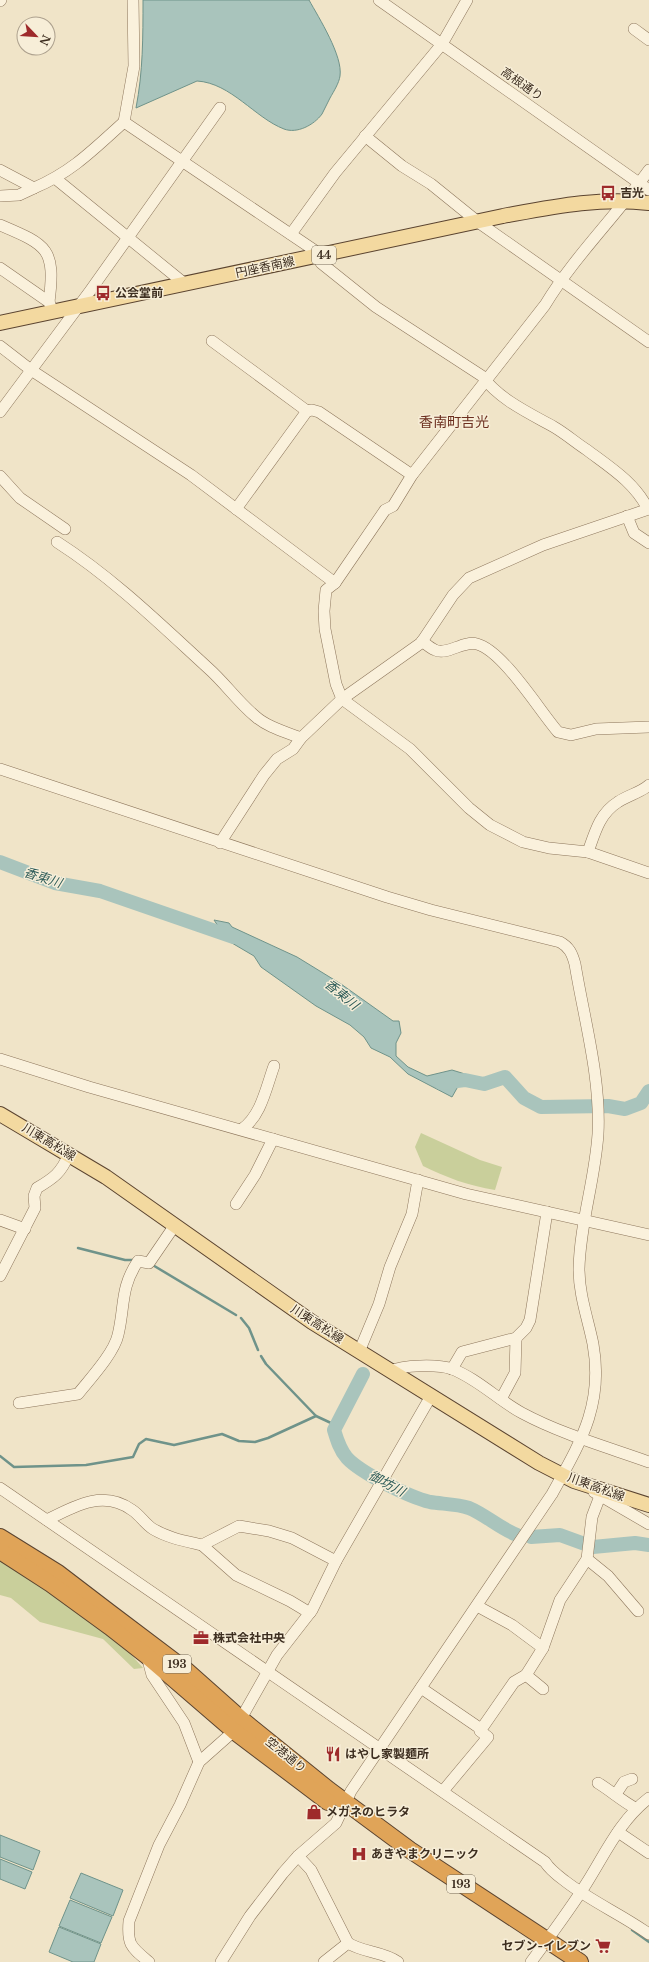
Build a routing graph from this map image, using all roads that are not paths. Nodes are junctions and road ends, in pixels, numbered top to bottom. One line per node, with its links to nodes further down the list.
1 (133, 0): 8 (street)
2 (379, 0): 6 (street, 高根通り)
3 (467, 0): 6 (street)
4 (634, 29): 5 (street)
5 (649, 40)
6 (442, 44): 9 (street); 14 (street, 高根通り)
7 (220, 108): 10 (street)
8 (124, 122): 10 (street); 13 (street)
9 (365, 136): 20 (street); 22 (street)
10 (183, 160): 22 (street); 23 (street)
11 (0, 170): 15 (street)
12 (649, 170): 14 (street)
13 (56, 179): 15 (street); 23 (street)
14 (639, 184): 16 (street, 高根通り); 18 (street)
15 (34, 188): 17 (street)
16 (649, 190)
17 (0, 196)
18 (627, 200): 19 (main road, 円座香南線 / 44); 20 (main road, 円座香南線 / 44); 26 (street)
19 (649, 203)
20 (478, 222): 24 (main road, 円座香南線 / 44); 26 (street)
21 (0, 225): 28 (street)
22 (291, 234): 24 (street)
23 (128, 238): 27 (street); 29 (street)
24 (317, 256): 27 (main road, 円座香南線 / 44); 35 (street)
25 (0, 268): 28 (street)
26 (560, 281): 32 (street); 35 (street)
27 (185, 284): 29 (main road, 円座香南線 / 44)
28 (51, 308): 29 (main road, 円座香南線 / 44); 30 (main road, 円座香南線 / 44)
29 (78, 308): 34 (street)
30 (0, 323)
31 (212, 341): 37 (street)
32 (649, 342)
33 (0, 346): 34 (street)
34 (31, 370): 36 (street); 40 (street)
35 (485, 380): 38 (street); 41 (street)
36 (0, 412)
37 (307, 412): 38 (street); 40 (street)
38 (412, 475): 46 (street)
39 (0, 476): 43 (street)
40 (236, 509): 46 (street)
41 (648, 509): 42 (street)
42 (627, 516): 45 (street); 47 (street)
43 (65, 529)
44 (57, 542): 50 (street)
45 (649, 543)
46 (335, 583): 48 (street)
47 (422, 641): 48 (street); 49 (street)
48 (342, 699): 50 (street); 54 (street)
49 (649, 727)
50 (301, 738): 53 (street)
51 (0, 769): 53 (street)
52 (649, 785): 54 (street)
53 (220, 843): 67 (street)
54 (588, 852): 56 (street)
55 (649, 864): 56 (street)
56 (627, 865): 57 (street)
57 (649, 873)
58 (0, 1059): 61 (street)
59 (274, 1066): 61 (street)
60 (0, 1114): 63 (main road, 川東高松線)
61 (242, 1130): 62 (street)
62 (274, 1138): 64 (street); 65 (street)
63 (69, 1154): 69 (main road, 川東高松線); 70 (street)
64 (418, 1180): 66 (street); 74 (street)
65 (236, 1204)
66 (547, 1212): 67 (street); 73 (street)
67 (583, 1219): 71 (street); 80 (street)
68 (0, 1220): 70 (street)
69 (175, 1225): 74 (main road, 川東高松線); 79 (street)
70 (25, 1229): 72 (street)
71 (649, 1235)
72 (0, 1276)
73 (516, 1338): 75 (street); 78 (street)
74 (359, 1352): 76 (main road, 川東高松線)
75 (452, 1370): 76 (street); 78 (street)
76 (390, 1371): 77 (main road, 川東高松線)
77 (431, 1396): 82 (main road, 川東高松線); 92 (street)
78 (501, 1399): 80 (street)
79 (19, 1403)
80 (583, 1438): 81 (street); 82 (street)
81 (649, 1462)
82 (568, 1478): 84 (street); 85 (main road, 川東高松線); 93 (street)
83 (0, 1488): 86 (street)
84 (600, 1496): 87 (street); 91 (street)
85 (649, 1505)
86 (47, 1520): 89 (street); 98 (street)
87 (649, 1524)
88 (0, 1538): 102 (highway, 空港通り / 193)
89 (202, 1546): 92 (street); 95 (street)
90 (0, 1551): 97 (highway, 空港通り / 193)
91 (587, 1559): 94 (street); 96 (street)
92 (336, 1562): 95 (street)
93 (477, 1606): 96 (street); 100 (street)
94 (638, 1611)
95 (310, 1613): 98 (street)
96 (543, 1648): 99 (street)
97 (147, 1656): 102 (highway, 空港通り / 193); 105 (street)
98 (268, 1671): 102 (street); 104 (street)
99 (526, 1675): 101 (street); 103 (street)
100 (421, 1688): 103 (street); 104 (street)
101 (543, 1689)
102 (237, 1725): 105 (street); 111 (highway, 空港通り / 193)
103 (481, 1730): 108 (street)
104 (380, 1749): 108 (street); 111 (street)
105 (199, 1762): 120 (street)
106 (632, 1779): 109 (street)
107 (598, 1783): 109 (street)
108 (443, 1791): 116 (street)
109 (616, 1794): 112 (street)
110 (649, 1798): 112 (street)
111 (343, 1807): 115 (street); 119 (highway, 空港通り / 193)
112 (635, 1808): 113 (street)
113 (618, 1832): 114 (street); 116 (street)
114 (649, 1853)
115 (298, 1856): 118 (street); 121 (street)
116 (580, 1893): 117 (street); 119 (street)
117 (649, 1934)
118 (348, 1943): 122 (street); 123 (street)
119 (539, 1951): 124 (highway, 空港通り / 193); 125 (highway, 空港通り / 193)
120 (149, 1962)
121 (222, 1962)
122 (324, 1962)
123 (398, 1962)
124 (560, 1962)
125 (580, 1962)

